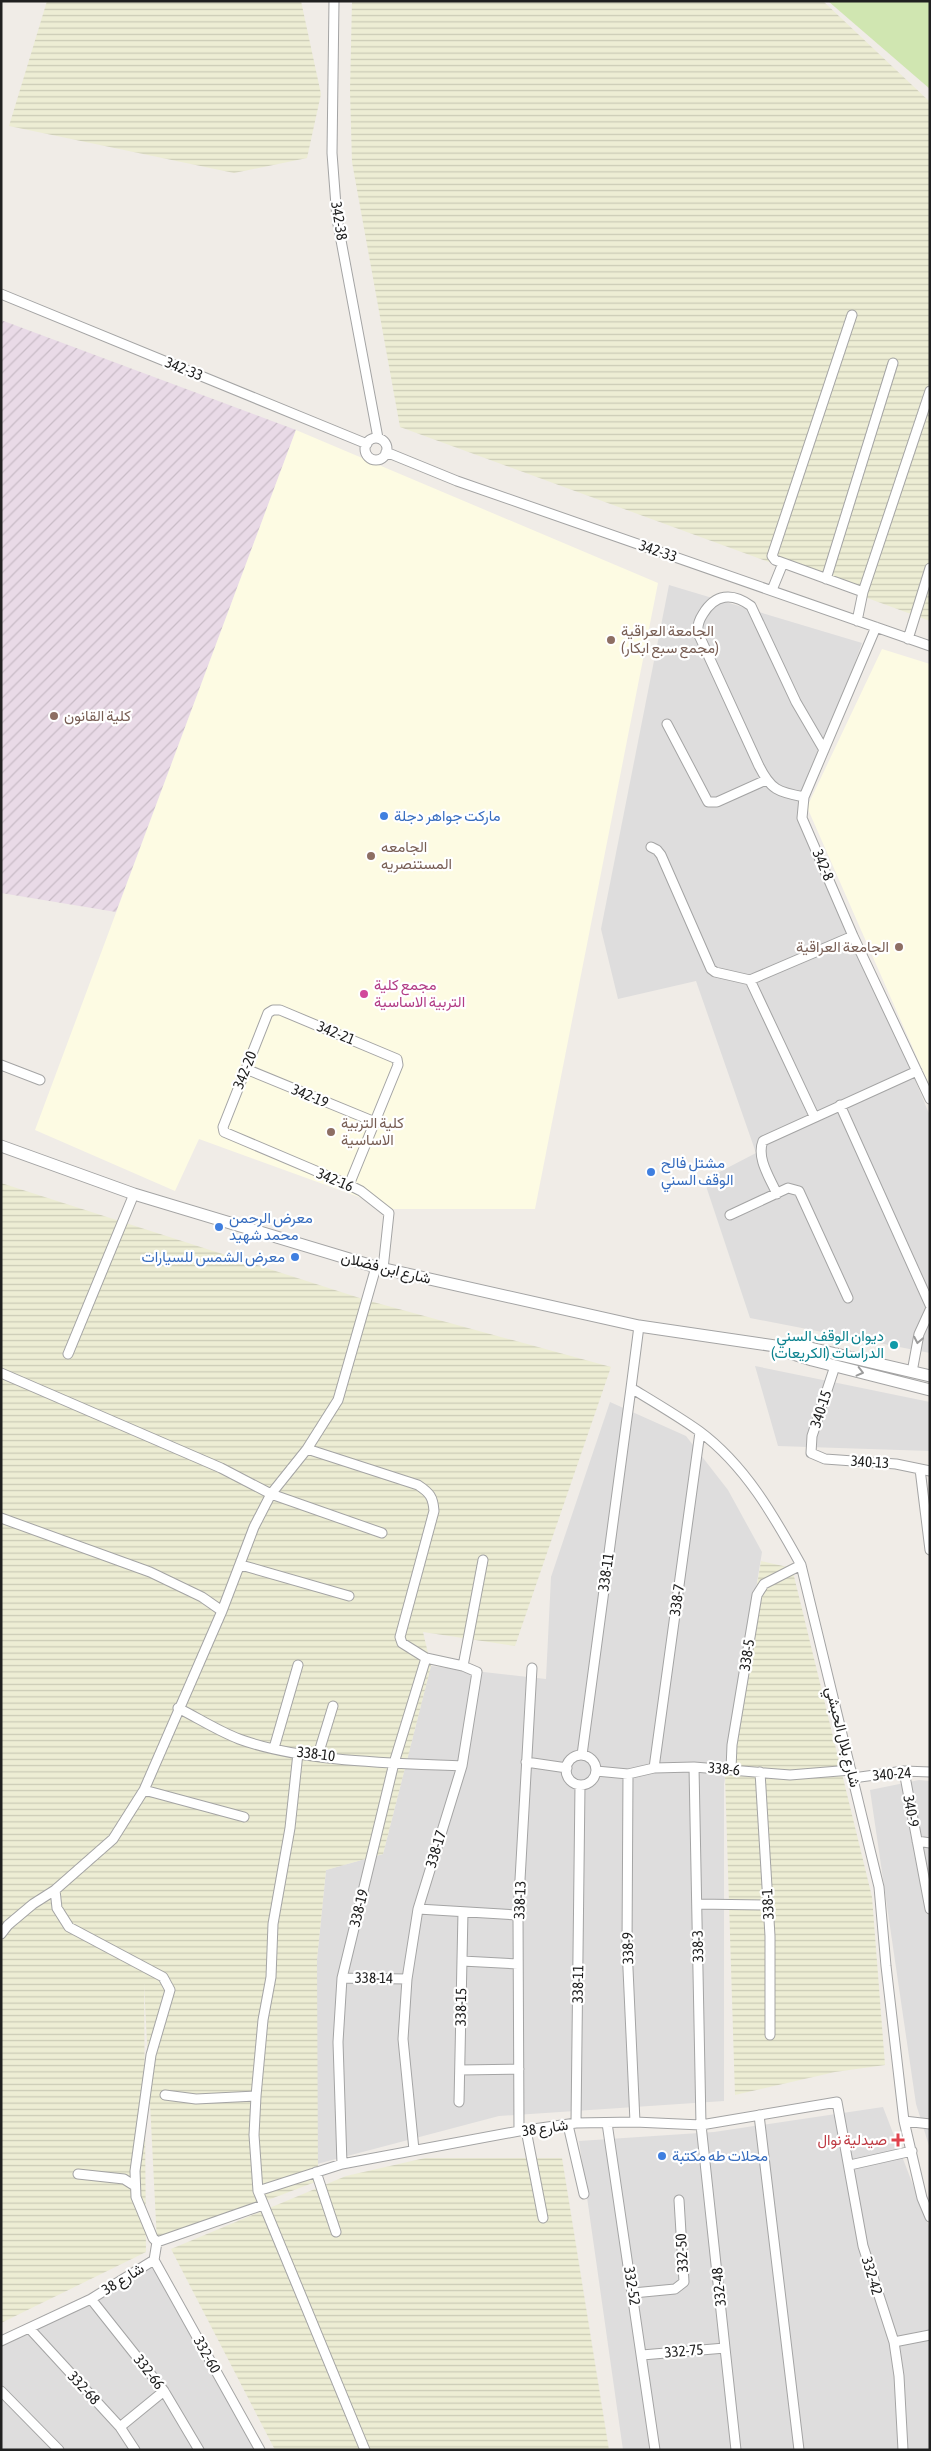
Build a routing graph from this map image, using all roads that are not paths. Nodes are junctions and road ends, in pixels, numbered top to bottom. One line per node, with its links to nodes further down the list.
1 (334, 1): 6 (street, 342-38)
2 (1, 294): 7 (street, 342-33)
3 (852, 315): 9 (street)
4 (893, 363): 11 (street)
5 (930, 391): 13 (street)
6 (378, 438): 7 (street); 8 (street)
7 (367, 444): 8 (street)
8 (386, 452): 12 (street, 342-33)
9 (783, 563): 11 (street); 12 (street)
10 (930, 568): 16 (street)
11 (826, 578): 13 (street)
12 (772, 590): 14 (street, 342-33)
13 (863, 592): 14 (street)
14 (857, 620): 15 (street, 342-33)
15 (876, 627): 16 (street, 342-33); 19 (street, 342-8)
16 (908, 639): 17 (street, 342-33)
17 (930, 646)
18 (667, 724): 20 (street)
19 (824, 750): 20 (street); 21 (street, 342-8)
20 (766, 780): 21 (street)
21 (804, 797): 23 (street, 342-8)
22 (650, 847): 24 (street)
23 (854, 936): 24 (street); 28 (street, 342-8)
24 (750, 980): 32 (street)
25 (273, 1010): 27 (street, 342-20); 33 (street, 342-21)
26 (1, 1065): 29 (street)
27 (246, 1069): 33 (street, 342-19); 34 (street, 342-20)
28 (917, 1071): 30 (street, 342-8); 31 (street)
29 (40, 1080)
30 (930, 1099)
31 (840, 1105): 32 (street); 42 (street)
32 (814, 1116): 38 (street)
33 (375, 1122): 36 (street)
34 (224, 1132): 36 (street, 342-16)
35 (1, 1146): 37 (street, شارع ابن فضلان)
36 (349, 1185): 40 (street, 342-16)
37 (134, 1194): 40 (street, شارع ابن فضلان); 46 (street)
38 (777, 1194): 39 (street); 41 (street)
39 (730, 1215)
40 (379, 1268): 44 (street, شارع ابن فضلان); 54 (street)
41 (848, 1298)
42 (930, 1305)
43 (930, 1310): 48 (street, one-way to 48)
44 (639, 1326): 45 (street, شارع ابن فضلان); 51 (street)
45 (782, 1347): 47 (street, شارع ابن فضلان); 48 (street, شارع ابن فضلان)
46 (68, 1354)
47 (835, 1366): 52 (street, شارع ابن فضلان, one-way to 52); 55 (street, 340-15)
48 (912, 1372): 50 (street, شارع ابن فضلان)
49 (1, 1373): 57 (street)
50 (930, 1376)
51 (631, 1388): 53 (street, شارع بلال الحبشي); 76 (street, 338-11)
52 (930, 1390)
53 (700, 1432): 64 (street, شارع بلال الحبشي); 82 (street, 338-7)
54 (307, 1449): 57 (street); 67 (street)
55 (811, 1453): 56 (street, 340-13)
56 (925, 1470): 59 (street)
57 (271, 1494): 60 (street); 63 (street)
58 (1, 1518): 66 (street)
59 (928, 1522): 61 (street)
60 (382, 1533)
61 (930, 1550)
62 (483, 1560): 69 (street)
63 (241, 1565): 65 (street); 66 (street)
64 (801, 1565): 83 (street, 338-5); 89 (street, شارع بلال الحبشي)
65 (349, 1596)
66 (222, 1611): 72 (street)
67 (426, 1658): 69 (street); 78 (street, 338-19)
68 (298, 1665): 73 (street)
69 (463, 1666): 79 (street, 338-17)
70 (532, 1668): 77 (street, 338-13)
71 (333, 1706): 75 (street)
72 (178, 1708): 73 (street, 338-10); 91 (street)
73 (274, 1748): 74 (street, 338-10)
74 (298, 1752): 75 (street, 338-10); 111 (street)
75 (318, 1755): 78 (street, 338-10)
76 (582, 1756): 81 (street); 84 (street)
77 (526, 1762): 81 (street); 101 (street, 338-13)
78 (394, 1763): 79 (street, 338-10); 105 (street, 338-19)
79 (462, 1766): 99 (street, 338-17)
80 (694, 1767): 82 (street, 338-6); 83 (street, 338-6); 96 (street, 338-3)
81 (567, 1768): 90 (street)
82 (654, 1768): 88 (street, 338-6)
83 (731, 1770): 86 (street, 338-6)
84 (596, 1771): 88 (street, 338-6); 90 (street)
85 (904, 1771): 87 (street, 340-24); 89 (street, 340-24); 93 (street, 340-9)
86 (760, 1772): 89 (street, 338-6); 97 (street, 338-1)
87 (930, 1772)
88 (628, 1774): 116 (street, 338-9)
89 (852, 1774): 115 (street, شارع بلال الحبشي)
90 (580, 1785): 118 (street, 338-11)
91 (144, 1790): 92 (street); 95 (street)
92 (244, 1817)
93 (917, 1841): 94 (street); 98 (street, 340-9)
94 (930, 1843)
95 (55, 1890): 102 (street); 128 (street)
96 (697, 1904): 97 (street); 120 (street, 338-3)
97 (768, 1905): 107 (street, 338-1)
98 (930, 1909)
99 (418, 1910): 100 (street); 106 (street, 338-17)
100 (463, 1912): 101 (street); 103 (street, 338-15)
101 (518, 1915): 104 (street, 338-13)
102 (1, 1934)
103 (462, 1961): 104 (street); 108 (street, 338-15)
104 (518, 1964): 109 (street, 338-13)
105 (342, 1978): 106 (street, 338-14); 124 (street, 338-19)
106 (407, 1978): 122 (street, 338-17)
107 (770, 2035)
108 (460, 2070): 109 (street); 112 (street, 338-15)
109 (518, 2070): 121 (street, 338-13)
110 (165, 2095): 111 (street)
111 (256, 2096): 129 (street)
112 (459, 2102)
113 (837, 2102): 114 (street, شارع 38); 125 (street, 332-42)
114 (759, 2115): 120 (street, شارع 38); 157 (street)
115 (904, 2121): 119 (street); 123 (street, شارع بلال الحبشي)
116 (635, 2122): 117 (street, شارع 38); 120 (street, شارع 38)
117 (607, 2123): 118 (street, شارع 38); 139 (street, 332-52)
118 (572, 2124): 121 (street, شارع 38); 130 (street, 338-11)
119 (930, 2124)
120 (701, 2125): 145 (street, 332-48)
121 (522, 2131): 122 (street, شارع 38); 134 (street, 338-13)
122 (414, 2150): 124 (street, شارع 38)
123 (912, 2151): 125 (street); 131 (street, شارع بلال الحبشي)
124 (342, 2164): 126 (street, شارع 38)
125 (850, 2165): 144 (street, 332-42)
126 (316, 2172): 129 (street, شارع 38); 136 (street)
127 (78, 2174): 128 (street)
128 (135, 2186): 137 (street)
129 (258, 2191): 133 (street)
130 (584, 2194)
131 (926, 2198): 135 (street, شارع بلال الحبشي)
132 (679, 2200): 139 (street, 332-50)
133 (263, 2205): 137 (street); 154 (street)
134 (543, 2218)
135 (930, 2218)
136 (336, 2232)
137 (157, 2242): 138 (street, شارع 38)
138 (154, 2260): 140 (street, شارع 38); 153 (street, 332-60)
139 (633, 2293): 146 (street, 332-52)
140 (91, 2299): 141 (street, شارع 38); 148 (street, 332-66)
141 (30, 2329): 143 (street, شارع 38); 149 (street, 332-68)
142 (930, 2335): 144 (street)
143 (1, 2340)
144 (894, 2342): 158 (street, 332-42)
145 (725, 2348): 146 (street, 332-75); 156 (street, 332-48)
146 (642, 2355): 155 (street, 332-52)
147 (1, 2391): 150 (street)
148 (164, 2391): 149 (street); 152 (street, 332-66)
149 (120, 2426): 151 (street, 332-68)
150 (59, 2450)
151 (135, 2450)
152 (199, 2450)
153 (260, 2450)
154 (365, 2450)
155 (655, 2450)
156 (736, 2450)
157 (799, 2450)
158 (903, 2450)

